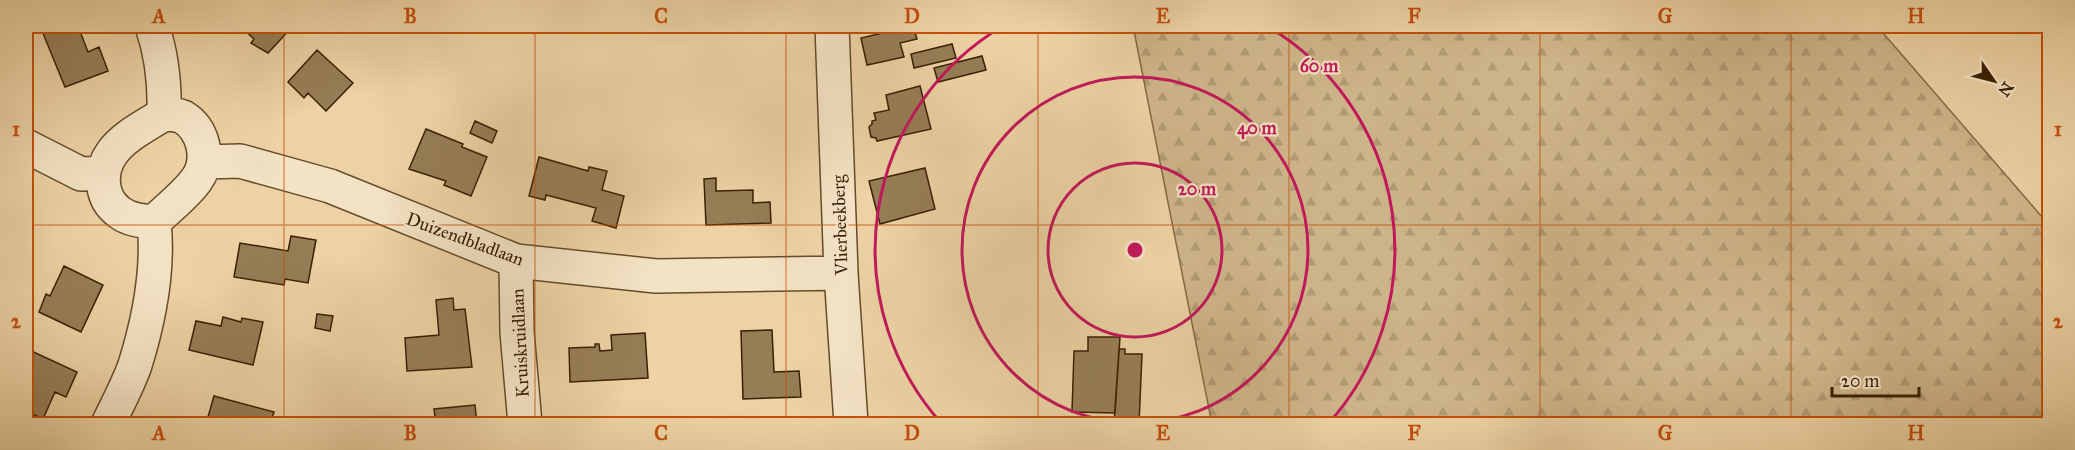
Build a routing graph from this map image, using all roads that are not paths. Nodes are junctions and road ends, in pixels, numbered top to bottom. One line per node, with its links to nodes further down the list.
1 (152, 26): 3 (street)
2 (832, 26): 9 (street, Vlierbeekberg)
3 (164, 114): 5 (street); 6 (street)
4 (26, 146): 6 (street)
5 (204, 162): 7 (street); 8 (street, Duizendbladlaan)
6 (103, 173): 7 (street)
7 (154, 222): 10 (street)
8 (516, 261): 9 (street, Duizendbladlaan); 11 (street, Kruiskruidlaan)
9 (841, 273): 12 (street, Vlierbeekberg)
10 (108, 424)
11 (525, 424)
12 (851, 424)

